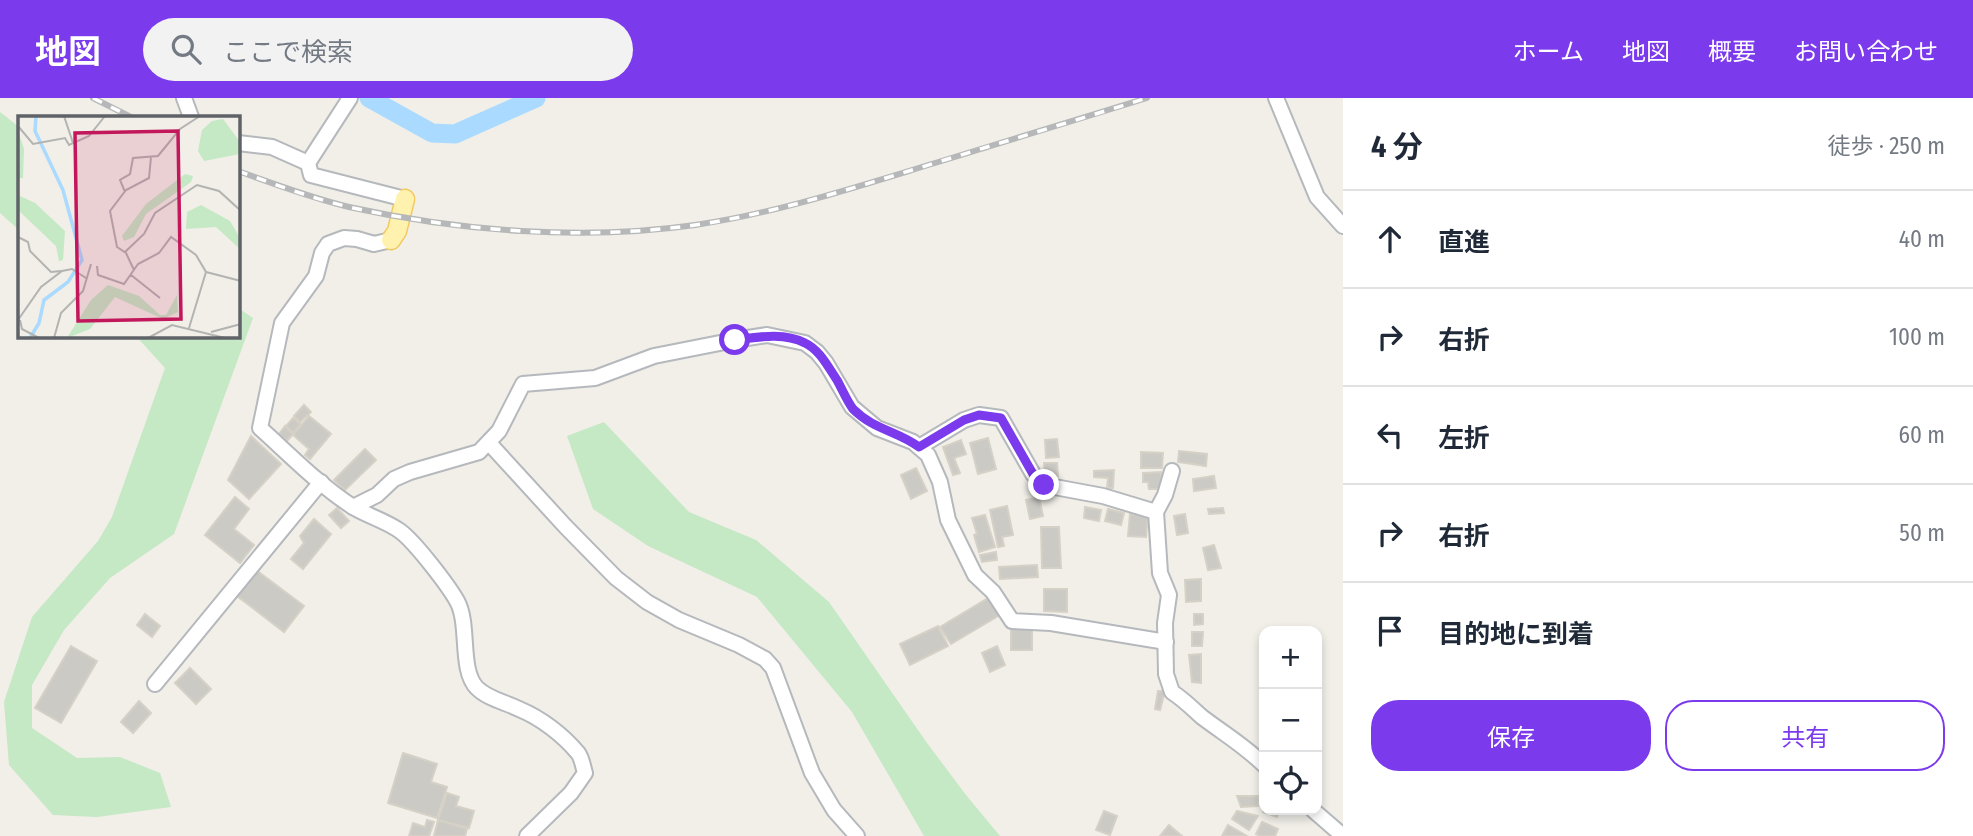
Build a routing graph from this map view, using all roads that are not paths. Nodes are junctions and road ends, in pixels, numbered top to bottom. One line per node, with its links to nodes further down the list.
1 (184, 98): 4 (street)
2 (349, 98): 6 (street)
3 (1276, 98): 8 (street)
4 (191, 116)
5 (240, 144): 6 (street)
6 (308, 163): 7 (street)
7 (405, 199): 9 (main road)
8 (1343, 226)
9 (391, 240): 13 (street)
10 (489, 443): 11 (street); 14 (street); 21 (street)
11 (919, 447): 15 (street); 16 (street)
12 (1172, 471): 15 (street)
13 (321, 482): 14 (street); 17 (street)
14 (354, 507): 20 (street)
15 (1156, 512): 16 (street)
16 (1166, 642): 18 (street)
17 (155, 684)
18 (1259, 760)
19 (1319, 815): 22 (street)
20 (527, 836)
21 (857, 836)
22 (1343, 836)

